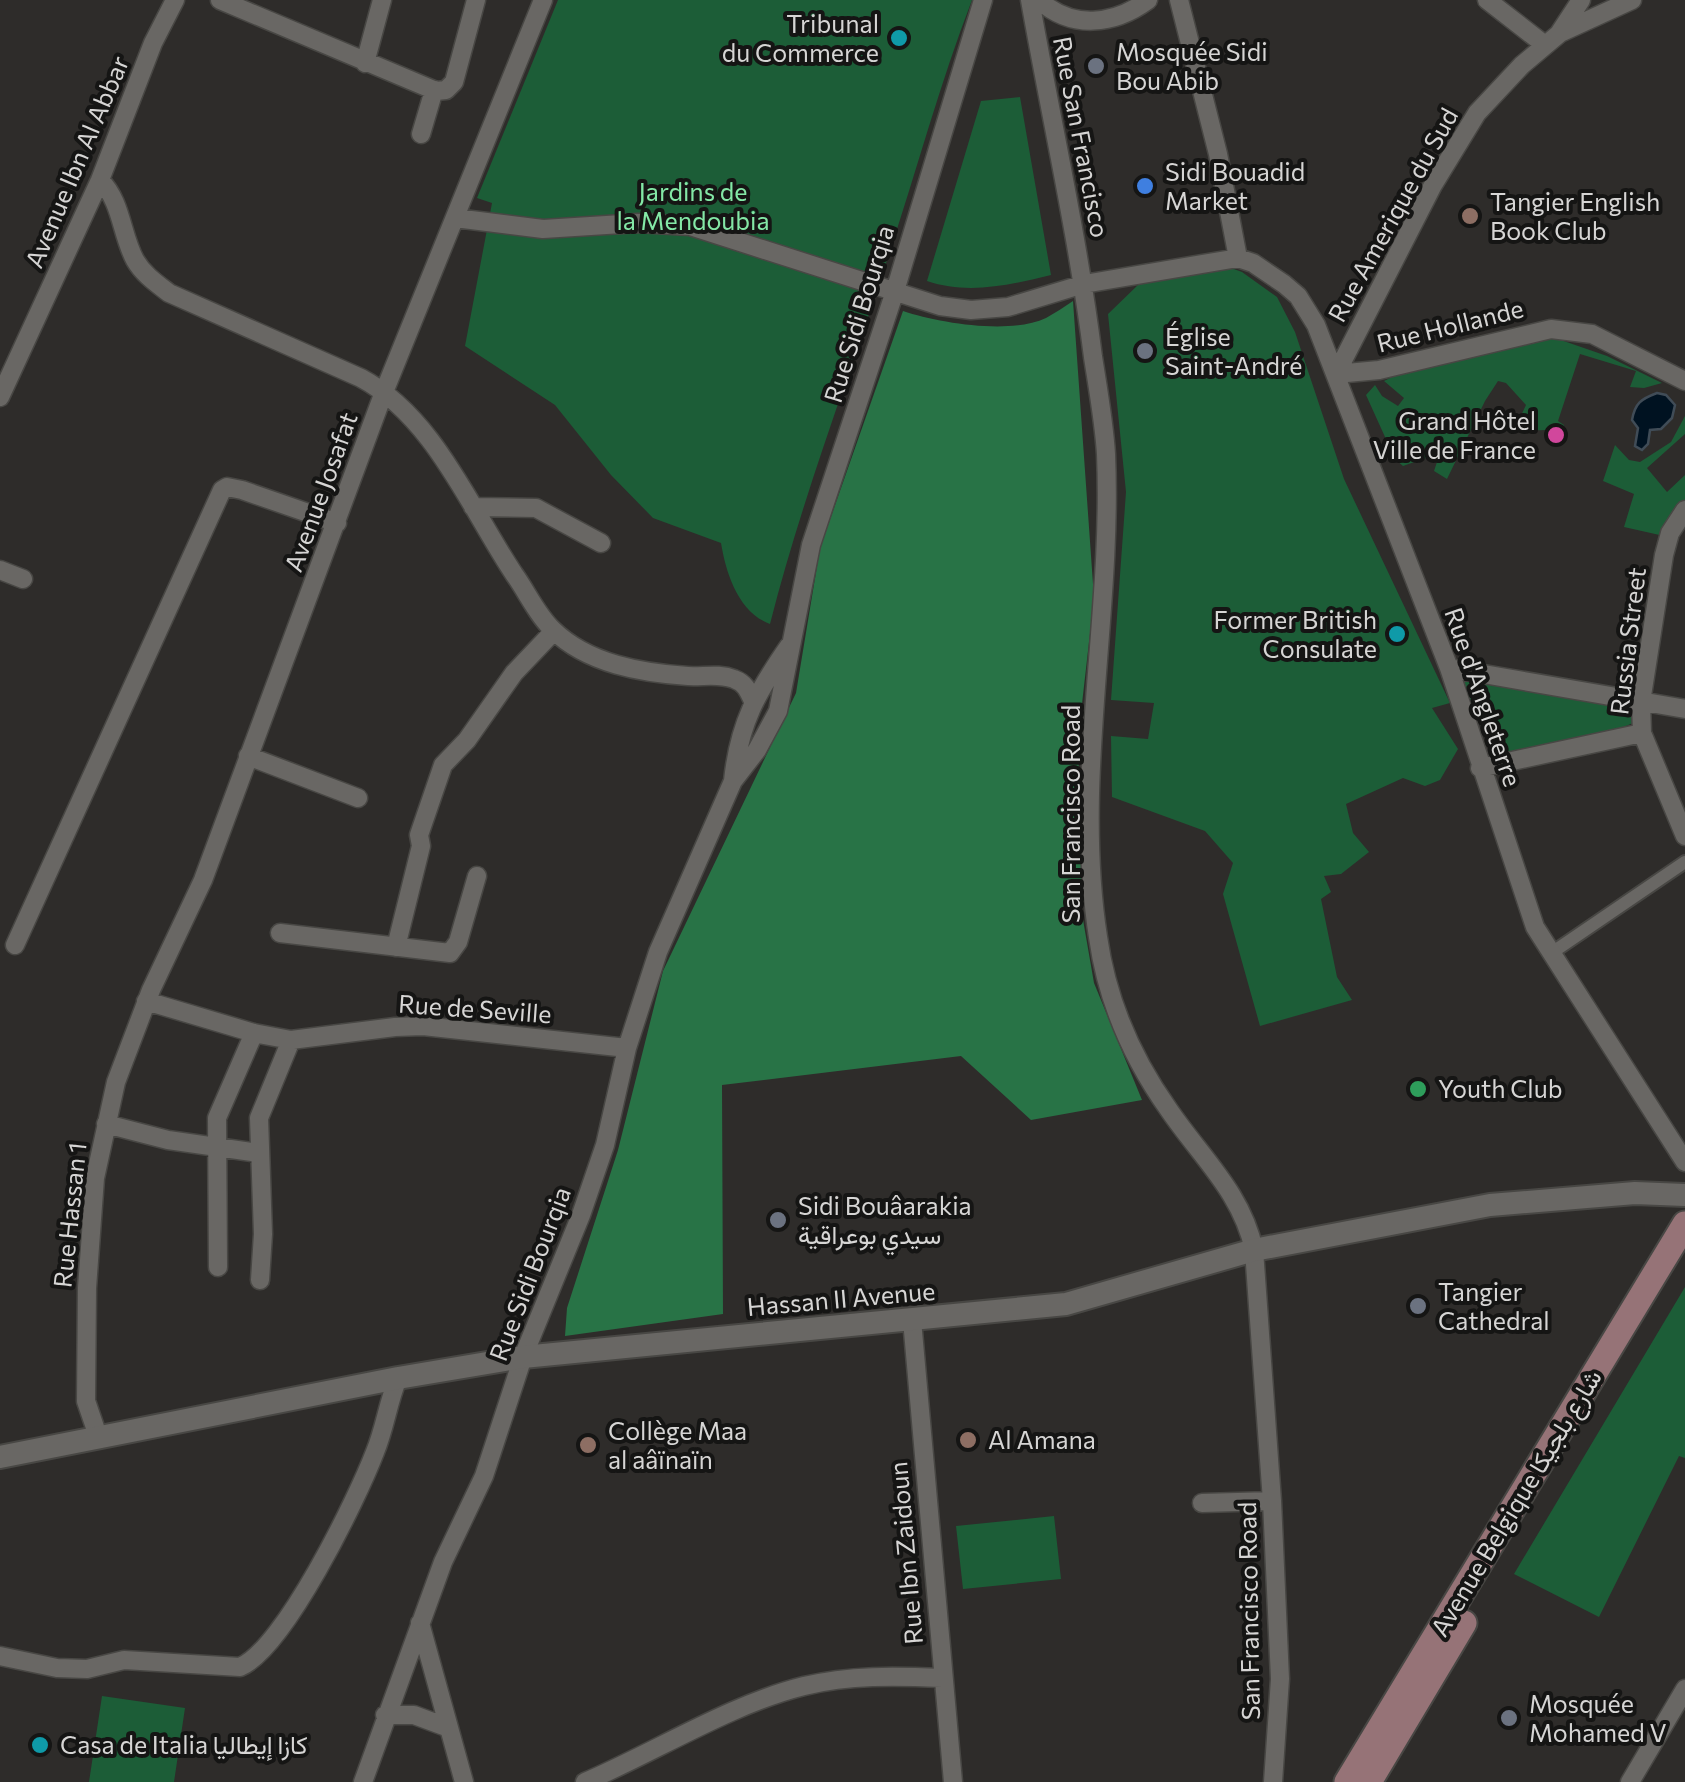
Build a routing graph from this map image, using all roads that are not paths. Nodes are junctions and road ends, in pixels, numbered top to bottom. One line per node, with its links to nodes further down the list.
1 (174, 0): 18 (street, Avenue Ibn Al Abbar)
2 (220, 0): 15 (street)
3 (382, 0): 15 (street)
4 (476, 0): 16 (street)
5 (543, 0): 19 (street, Avenue Josafat)
6 (983, 0): 22 (street, Rue Sidi Bourqia)
7 (1030, 0): 21 (street, Rue San Francisco)
8 (1039, 0): 9 (street)
9 (1148, 0)
10 (1179, 0): 20 (street)
11 (1488, 0): 14 (street)
12 (1580, 0): 14 (street)
13 (1632, 0): 14 (street)
14 (1552, 39): 23 (street, Rue Amerique du Sud)
15 (365, 63): 16 (street)
16 (434, 90): 17 (street)
17 (422, 134)
18 (100, 180): 25 (street); 26 (street, Avenue Ibn Al Abbar)
19 (455, 218): 22 (street); 25 (street, Avenue Josafat)
20 (1238, 258): 21 (street); 23 (street, Rue d'Angleterre)
21 (1084, 284): 22 (street); 61 (street, San Francisco Road)
22 (895, 291): 34 (street, Rue Sidi Bourqia)
23 (1336, 374): 24 (street, Rue Hollande); 35 (street, Rue d'Angleterre)
24 (1685, 381)
25 (384, 392): 27 (street); 29 (street, Avenue Josafat)
26 (0, 397)
27 (474, 506): 30 (street); 33 (street)
28 (1685, 510): 37 (street, Russia Street)
29 (337, 524): 40 (street, Avenue Josafat); 48 (street)
30 (601, 542)
31 (0, 570): 32 (street)
32 (23, 578)
33 (554, 631): 36 (street); 49 (street)
34 (789, 645): 36 (street, Rue Sidi Bourqia); 42 (street, Rue Sidi Bourqia)
35 (1449, 668): 37 (street); 41 (street, Rue d'Angleterre)
36 (753, 701): 42 (street, Rue Sidi Bourqia)
37 (1641, 702): 38 (street); 39 (street, Russia Street)
38 (1685, 709)
39 (1642, 733): 41 (street); 44 (street, Russia Street)
40 (248, 756): 43 (street); 51 (street, Avenue Josafat)
41 (1480, 768): 50 (street, Rue d'Angleterre)
42 (734, 782): 54 (street, Rue Sidi Bourqia)
43 (358, 798)
44 (1685, 836)
45 (1685, 862): 50 (street)
46 (477, 876): 49 (street)
47 (280, 933): 49 (street)
48 (15, 946)
49 (396, 947)
50 (1550, 954): 58 (street, Rue d'Angleterre)
51 (146, 1001): 52 (street, Rue de Seville); 55 (street, Rue Hassan 1)
52 (254, 1033): 53 (street, Rue de Seville); 56 (street)
53 (291, 1040): 54 (street, Rue de Seville); 57 (street)
54 (626, 1048): 66 (street, Rue Sidi Bourqia)
55 (106, 1124): 56 (street); 68 (street, Rue Hassan 1)
56 (216, 1147): 57 (street); 63 (street)
57 (259, 1153): 64 (street)
58 (1685, 1162)
59 (1685, 1196): 61 (street, Hassan II Avenue)
60 (1685, 1224): 83 (main road, Avenue Belgique شارع بلجيكا)
61 (1254, 1250): 65 (street, Hassan II Avenue); 70 (street, San Francisco Road)
62 (1685, 1255): 84 (main road, Avenue Belgique شارع بلجيكا)
63 (218, 1267)
64 (260, 1280)
65 (912, 1320): 66 (street, Hassan II Avenue); 74 (street, Rue Ibn Zaidoun)
66 (524, 1357): 67 (street, Hassan II Avenue); 72 (street, Rue Sidi Bourqia)
67 (398, 1378): 68 (street, Hassan II Avenue); 73 (street)
68 (99, 1439): 69 (street, Hassan II Avenue)
69 (0, 1457)
70 (1272, 1500): 71 (street); 82 (street, San Francisco Road)
71 (1202, 1503)
72 (420, 1623): 76 (street, Rue Sidi Bourqia); 77 (street)
73 (0, 1656)
74 (942, 1678): 80 (street); 81 (street, Rue Ibn Zaidoun)
75 (1685, 1689): 85 (street)
76 (385, 1715): 77 (street); 78 (street, Rue Sidi Bourqia)
77 (449, 1728): 79 (street)
78 (362, 1782)
79 (464, 1782)
80 (585, 1782)
81 (953, 1782)
82 (1273, 1782)
83 (1347, 1782)
84 (1369, 1782)
85 (1630, 1782)

